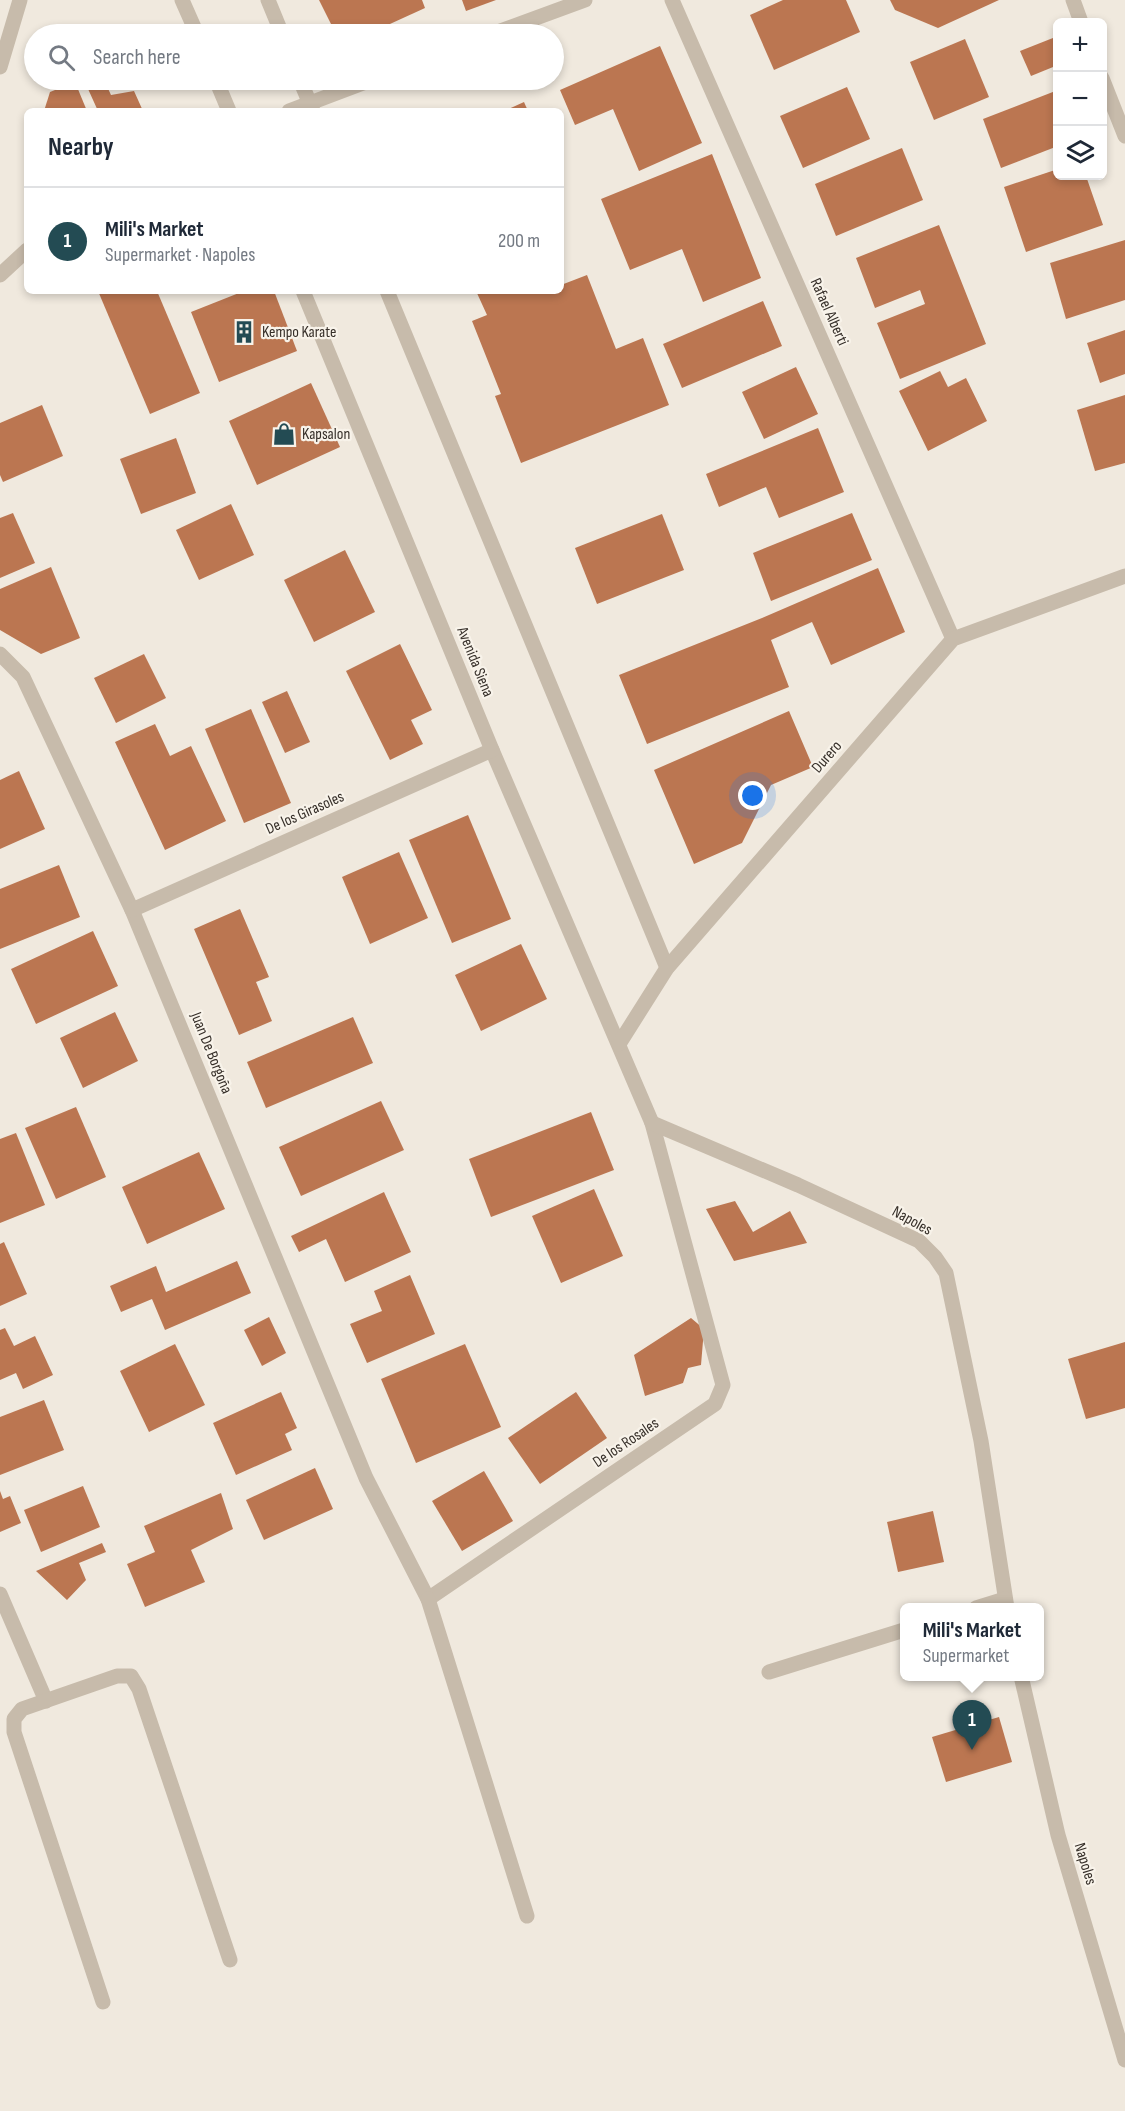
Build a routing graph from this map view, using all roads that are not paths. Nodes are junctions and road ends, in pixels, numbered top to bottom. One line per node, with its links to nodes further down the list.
1 (20, 0): 11 (street)
2 (182, 0): 8 (street)
3 (268, 0): 9 (street)
4 (585, 0): 10 (street)
5 (672, 0): 24 (street, Rafael Alberti)
6 (1073, 0): 7 (street)
7 (1080, 18)
8 (193, 24)
9 (278, 24)
10 (519, 24)
11 (0, 67)
12 (220, 90): 17 (street)
13 (304, 90): 16 (street)
14 (349, 90): 16 (street)
15 (1107, 91): 18 (street)
16 (311, 107)
17 (228, 108)
18 (1125, 136)
19 (24, 253): 20 (street)
20 (0, 275)
21 (304, 294): 26 (street, Avenida Siena)
22 (388, 294): 28 (street)
23 (1125, 576): 24 (street, Durero)
24 (953, 639): 28 (street, Durero)
25 (0, 654): 27 (street, Juan De Borgoña)
26 (492, 750): 27 (street, De los Girasoles); 29 (street, Avenida Siena)
27 (132, 910): 32 (street, Juan De Borgoña)
28 (667, 968): 29 (street, Durero)
29 (619, 1044): 30 (street)
30 (652, 1123): 32 (street, De los Rosales); 33 (street, Napoles)
31 (0, 1594): 37 (street)
32 (428, 1599): 38 (street)
33 (1006, 1603)
34 (900, 1631): 35 (street)
35 (769, 1672)
36 (1022, 1681): 41 (street, Napoles)
37 (46, 1701): 39 (street); 40 (street)
38 (527, 1916)
39 (230, 1960)
40 (103, 2002)
41 (1118, 2009): 42 (street, Napoles)
42 (1125, 2060)

